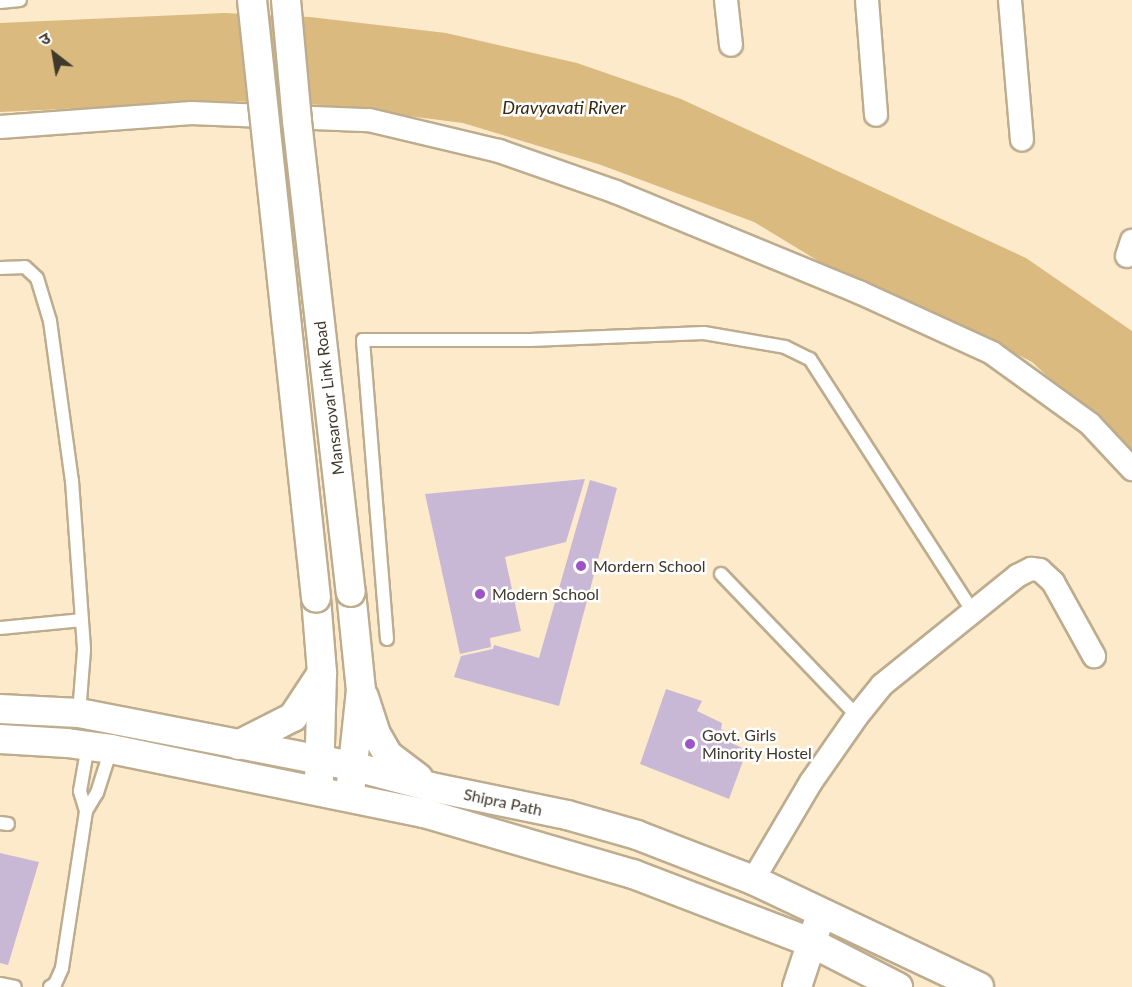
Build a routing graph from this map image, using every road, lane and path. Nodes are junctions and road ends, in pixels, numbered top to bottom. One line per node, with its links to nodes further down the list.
1 (20, 0): 7 (lane)
2 (252, 0): 20 (street, Mansarovar Link Road, bridge)
3 (286, 0): 21 (street, Mansarovar Link Road, bridge)
4 (726, 0): 8 (street)
5 (867, 0): 9 (street)
6 (1010, 0): 11 (street)
7 (0, 2)
8 (730, 45)
9 (876, 115)
10 (0, 127): 13 (street)
11 (1022, 139)
12 (0, 268): 16 (lane)
13 (1132, 469)
14 (721, 574): 24 (lane)
15 (972, 610): 18 (lane); 19 (street); 24 (street)
16 (82, 620): 17 (lane); 23 (lane)
17 (0, 628)
18 (387, 639)
19 (1094, 656)
20 (322, 673): 26 (street); 28 (street, Mansarovar Link Road)
21 (361, 690): 29 (street, Mansarovar Link Road); 30 (street)
22 (0, 709): 23 (street, Shipra Path)
23 (79, 713): 26 (street, Shipra Path)
24 (856, 716): 34 (street)
25 (0, 739): 27 (street, Shipra Path)
26 (238, 745): 28 (street, Shipra Path)
27 (99, 747): 31 (street, Shipra Path); 33 (lane); 33 (lane)
28 (321, 761): 29 (street, Shipra Path); 31 (street, Mansarovar Link Road)
29 (352, 766): 30 (street, Shipra Path); 32 (street, Mansarovar Link Road)
30 (431, 787): 34 (street, Shipra Path)
31 (318, 792): 32 (street, Shipra Path)
32 (351, 796): 36 (street, Shipra Path)
33 (86, 811): 39 (lane)
34 (753, 880): 35 (street, Shipra Path)
35 (823, 912): 36 (street); 42 (street, Shipra Path)
36 (810, 942): 40 (street); 41 (street, Shipra Path)
37 (0, 984): 38 (lane)
38 (15, 987)
39 (50, 987)
40 (797, 987)
41 (898, 987)
42 (979, 987)

